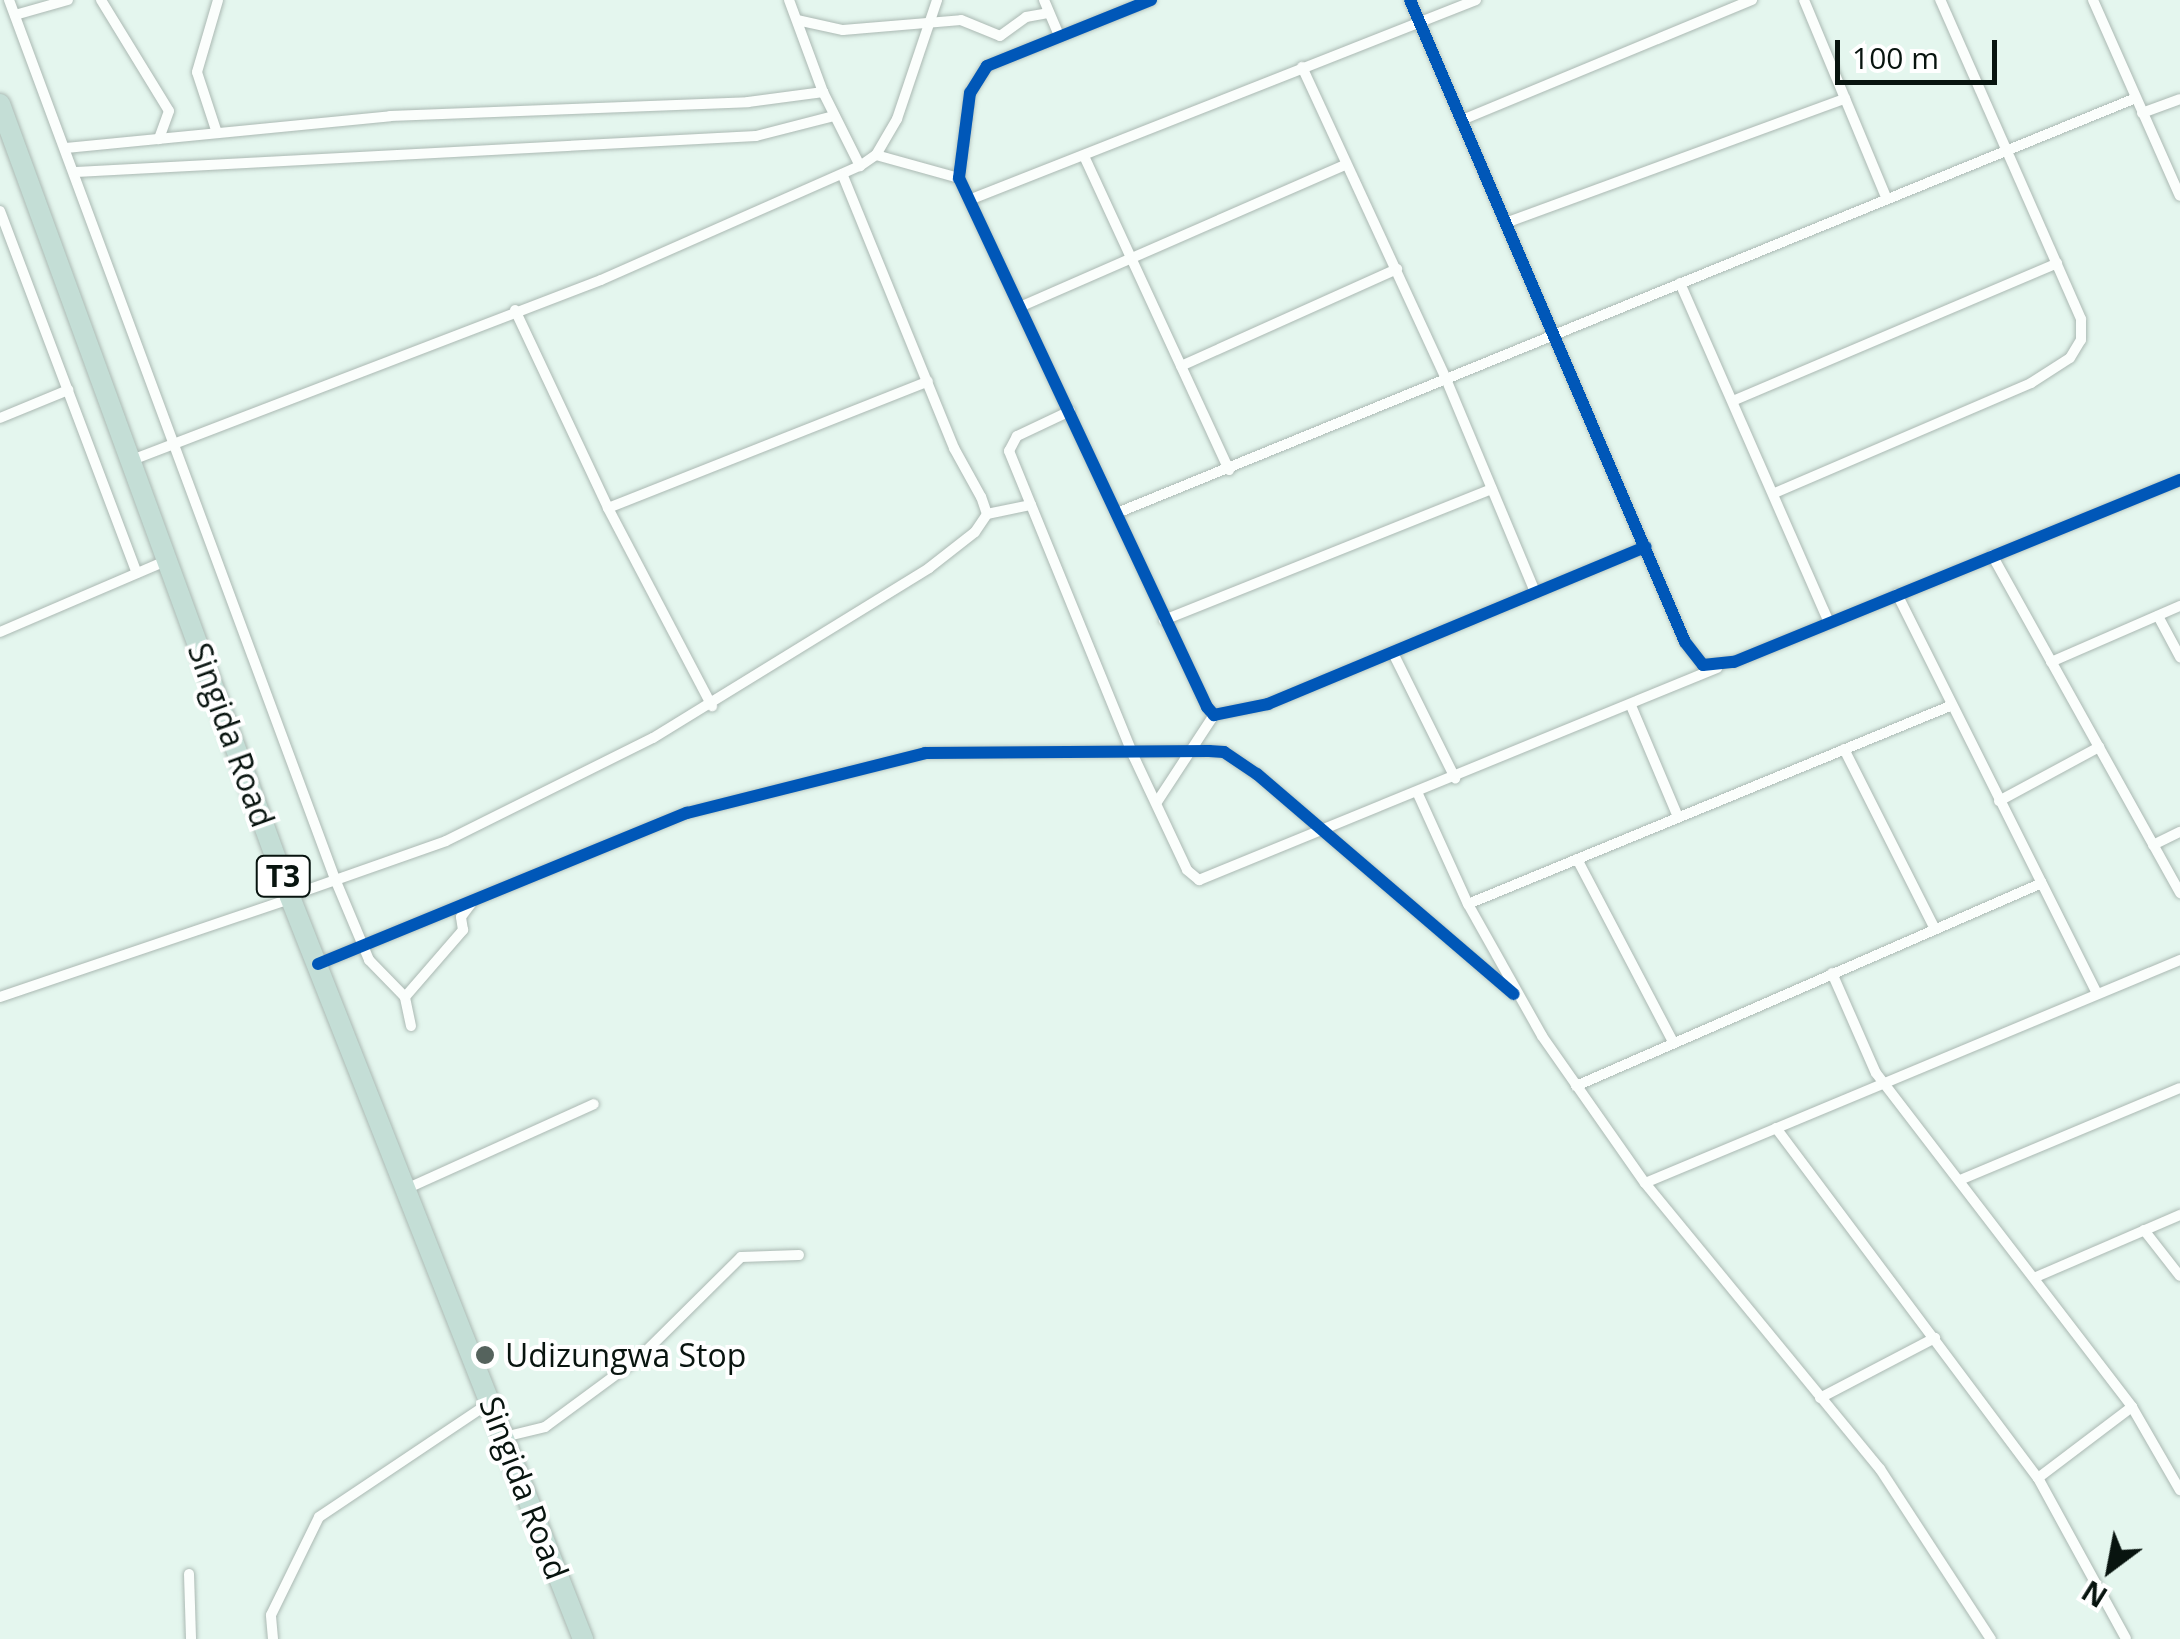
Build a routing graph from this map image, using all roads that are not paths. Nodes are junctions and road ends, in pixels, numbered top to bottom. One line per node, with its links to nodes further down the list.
1 (9, 0): 16 (street)
2 (68, 0): 16 (street)
3 (101, 0): 31 (street)
4 (218, 0): 30 (street)
5 (788, 0): 17 (street)
6 (936, 0): 19 (street)
7 (1044, 0): 15 (street)
8 (1150, 0): 20 (street)
9 (1410, 0): 18 (street)
10 (1476, 0): 18 (street)
11 (1752, 0): 29 (street)
12 (1804, 0): 24 (street)
13 (1940, 0): 33 (street)
14 (2093, 0): 23 (street)
15 (1048, 13): 19 (street); 20 (street)
16 (15, 15): 32 (street)
17 (797, 20): 19 (street); 22 (street)
18 (1419, 20): 21 (street); 29 (street)
19 (929, 23): 34 (street)
20 (1058, 35): 40 (street)
21 (1302, 67): 35 (street); 36 (street)
22 (823, 92): 28 (street); 30 (street)
23 (2136, 98): 27 (street); 33 (street)
24 (1845, 99): 42 (street); 45 (street)
25 (2180, 100): 27 (street)
26 (0, 104): 61 (highway, Singida Road / T3)
27 (2142, 113): 41 (street)
28 (834, 116): 37 (street); 38 (street)
29 (1462, 120): 45 (street)
30 (217, 133): 31 (street)
31 (159, 139): 32 (street)
32 (66, 148): 38 (street)
33 (2008, 151): 42 (street); 47 (street)
34 (876, 154): 37 (street); 40 (street)
35 (1084, 156): 43 (street); 46 (street)
36 (1344, 165): 46 (street); 48 (street)
37 (860, 166): 39 (street)
38 (76, 172): 60 (street)
39 (843, 176): 51 (street); 55 (street)
40 (959, 178): 43 (street)
41 (2180, 196)
42 (1886, 197): 49 (street)
43 (969, 200): 50 (street)
44 (2, 219): 56 (street)
45 (1508, 222): 52 (street)
46 (1131, 258): 50 (street); 53 (street)
47 (2057, 263): 57 (street); 65 (street)
48 (1397, 269): 53 (street); 54 (street)
49 (1680, 283): 52 (street); 57 (street)
50 (1022, 306): 58 (street)
51 (515, 310): 60 (street); 67 (street)
52 (1556, 334): 54 (street); 70 (street)
53 (1180, 366): 62 (street)
54 (1446, 379): 62 (street); 64 (street)
55 (928, 382): 67 (street); 69 (street)
56 (68, 390): 59 (street); 73 (street)
57 (1734, 400): 65 (street)
58 (1070, 411): 66 (street); 68 (street)
59 (0, 418)
60 (170, 446): 61 (street); 102 (street)
61 (132, 460): 72 (highway, Singida Road / T3)
62 (1229, 470): 68 (street)
63 (2180, 480): 71 (street)
64 (1492, 489): 74 (street); 78 (street)
65 (1777, 492): 79 (street)
66 (1031, 505): 69 (street); 92 (street)
67 (608, 508): 85 (street)
68 (1117, 513): 78 (street)
69 (986, 514): 85 (street)
70 (1646, 547): 74 (street); 84 (street)
71 (1992, 555): 75 (street); 83 (street)
72 (168, 560): 73 (street); 105 (highway, Singida Road / T3)
73 (138, 573): 80 (street)
74 (1535, 592): 81 (street)
75 (1897, 594): 79 (street); 86 (street)
76 (2180, 606): 77 (street)
77 (2158, 616): 82 (street); 83 (street)
78 (1164, 620): 88 (street)
79 (1829, 622): 84 (street)
80 (0, 632)
81 (1393, 652): 88 (street); 93 (street)
82 (2180, 657)
83 (2052, 662): 89 (street)
84 (1717, 668): 87 (street)
85 (712, 706): 102 (street)
86 (1950, 706): 90 (street); 95 (street)
87 (1632, 708): 93 (street); 97 (street)
88 (1214, 715): 91 (street)
89 (2099, 748): 95 (street); 100 (street)
90 (1844, 749): 97 (street); 108 (street)
91 (1191, 753): 92 (street); 96 (street); 98 (street)
92 (1133, 755): 96 (street); 106 (street)
93 (1455, 778): 94 (street)
94 (1418, 794): 98 (street); 107 (street)
95 (2000, 801): 103 (street)
96 (1157, 802): 98 (street)
97 (1678, 817): 101 (street)
98 (1326, 832): 113 (street)
99 (2180, 832): 100 (street)
100 (2153, 845): 104 (street)
101 (1577, 859): 107 (street); 118 (street)
102 (334, 879): 105 (street); 109 (street)
103 (2042, 882): 108 (street); 114 (street)
104 (2180, 893)
105 (292, 897): 111 (highway, Singida Road / T3); 115 (street)
106 (474, 900): 109 (street); 116 (street)
107 (1468, 904): 113 (street)
108 (1935, 928): 112 (street)
109 (362, 947): 111 (street); 116 (street)
110 (2180, 960): 114 (street)
111 (318, 964): 126 (highway, Singida Road / T3)
112 (1832, 973): 118 (street); 119 (street)
113 (1514, 994): 120 (street)
114 (2097, 994): 119 (street)
115 (0, 997)
116 (405, 997): 117 (street)
117 (411, 1026)
118 (1674, 1042): 120 (street)
119 (1888, 1084): 123 (street); 124 (street)
120 (1576, 1086): 125 (street)
121 (2180, 1088): 124 (street)
122 (594, 1104): 126 (street)
123 (1776, 1128): 125 (street); 132 (street)
124 (1960, 1180): 131 (street)
125 (1645, 1183): 133 (street)
126 (406, 1189): 134 (highway, Singida Road / T3)
127 (2180, 1215): 128 (street)
128 (2144, 1230): 130 (street); 131 (street)
129 (799, 1255): 136 (street)
130 (2180, 1276)
131 (2036, 1277): 135 (street)
132 (1935, 1338): 133 (street); 137 (street)
133 (1820, 1398): 143 (street)
134 (490, 1403): 136 (highway, Singida Road / T3); 141 (street)
135 (2132, 1407): 137 (street); 138 (street)
136 (504, 1438): 142 (highway, Singida Road / T3)
137 (2038, 1478): 144 (street)
138 (2180, 1490)
139 (190, 1574): 140 (street)
140 (192, 1639)
141 (273, 1639)
142 (583, 1639)
143 (1991, 1639)
144 (2126, 1639)

